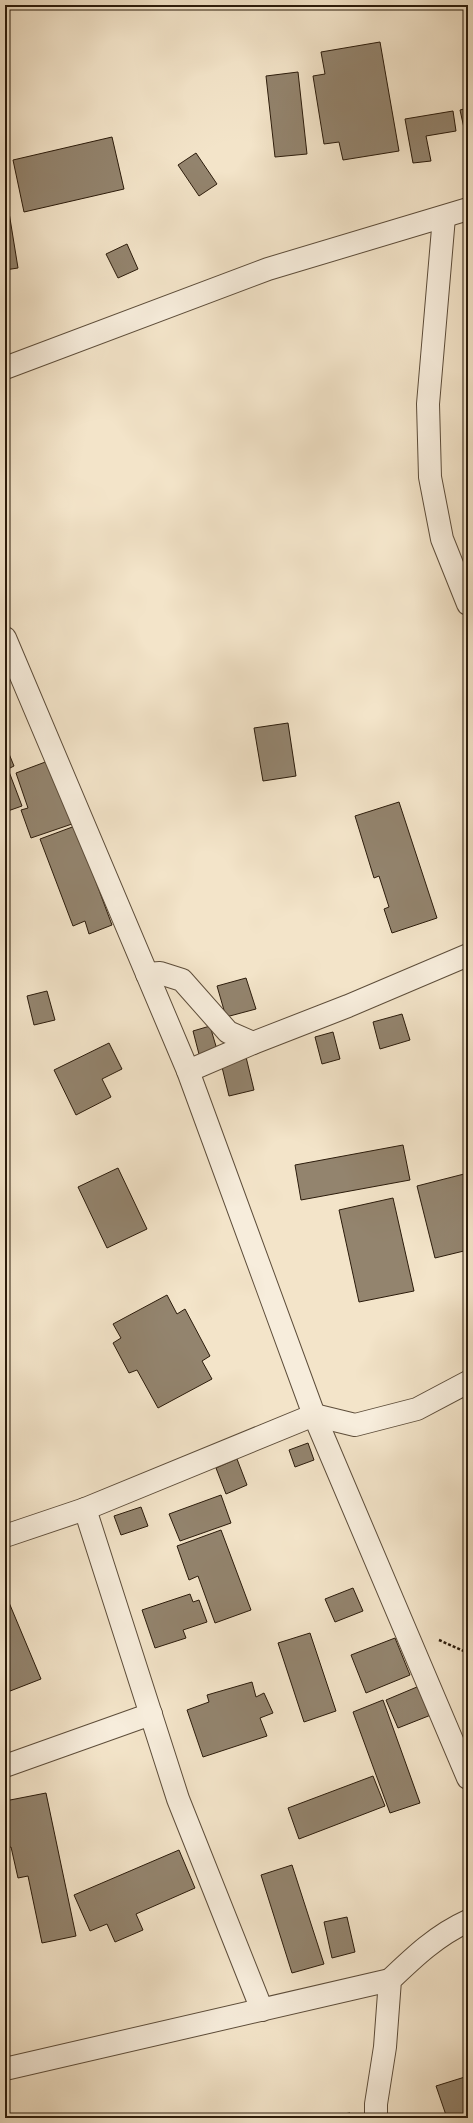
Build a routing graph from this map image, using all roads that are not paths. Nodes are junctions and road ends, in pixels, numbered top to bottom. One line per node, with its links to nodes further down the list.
1 (468, 210): 2 (street)
2 (444, 217): 3 (street); 4 (street)
3 (5, 368)
4 (468, 604)
5 (5, 638): 7 (street)
6 (468, 955): 8 (street)
7 (147, 974): 8 (street); 9 (street)
8 (253, 1043): 9 (street)
9 (188, 1071): 11 (street)
10 (468, 1382): 11 (street)
11 (314, 1415): 12 (street); 16 (street)
12 (85, 1509): 13 (street); 14 (street)
13 (5, 1536)
14 (151, 1714): 15 (street); 19 (street)
15 (5, 1766)
16 (468, 1778)
17 (468, 1921): 18 (street)
18 (390, 1980): 19 (street); 21 (street)
19 (262, 2010): 20 (street)
20 (5, 2069)
21 (376, 2118)

